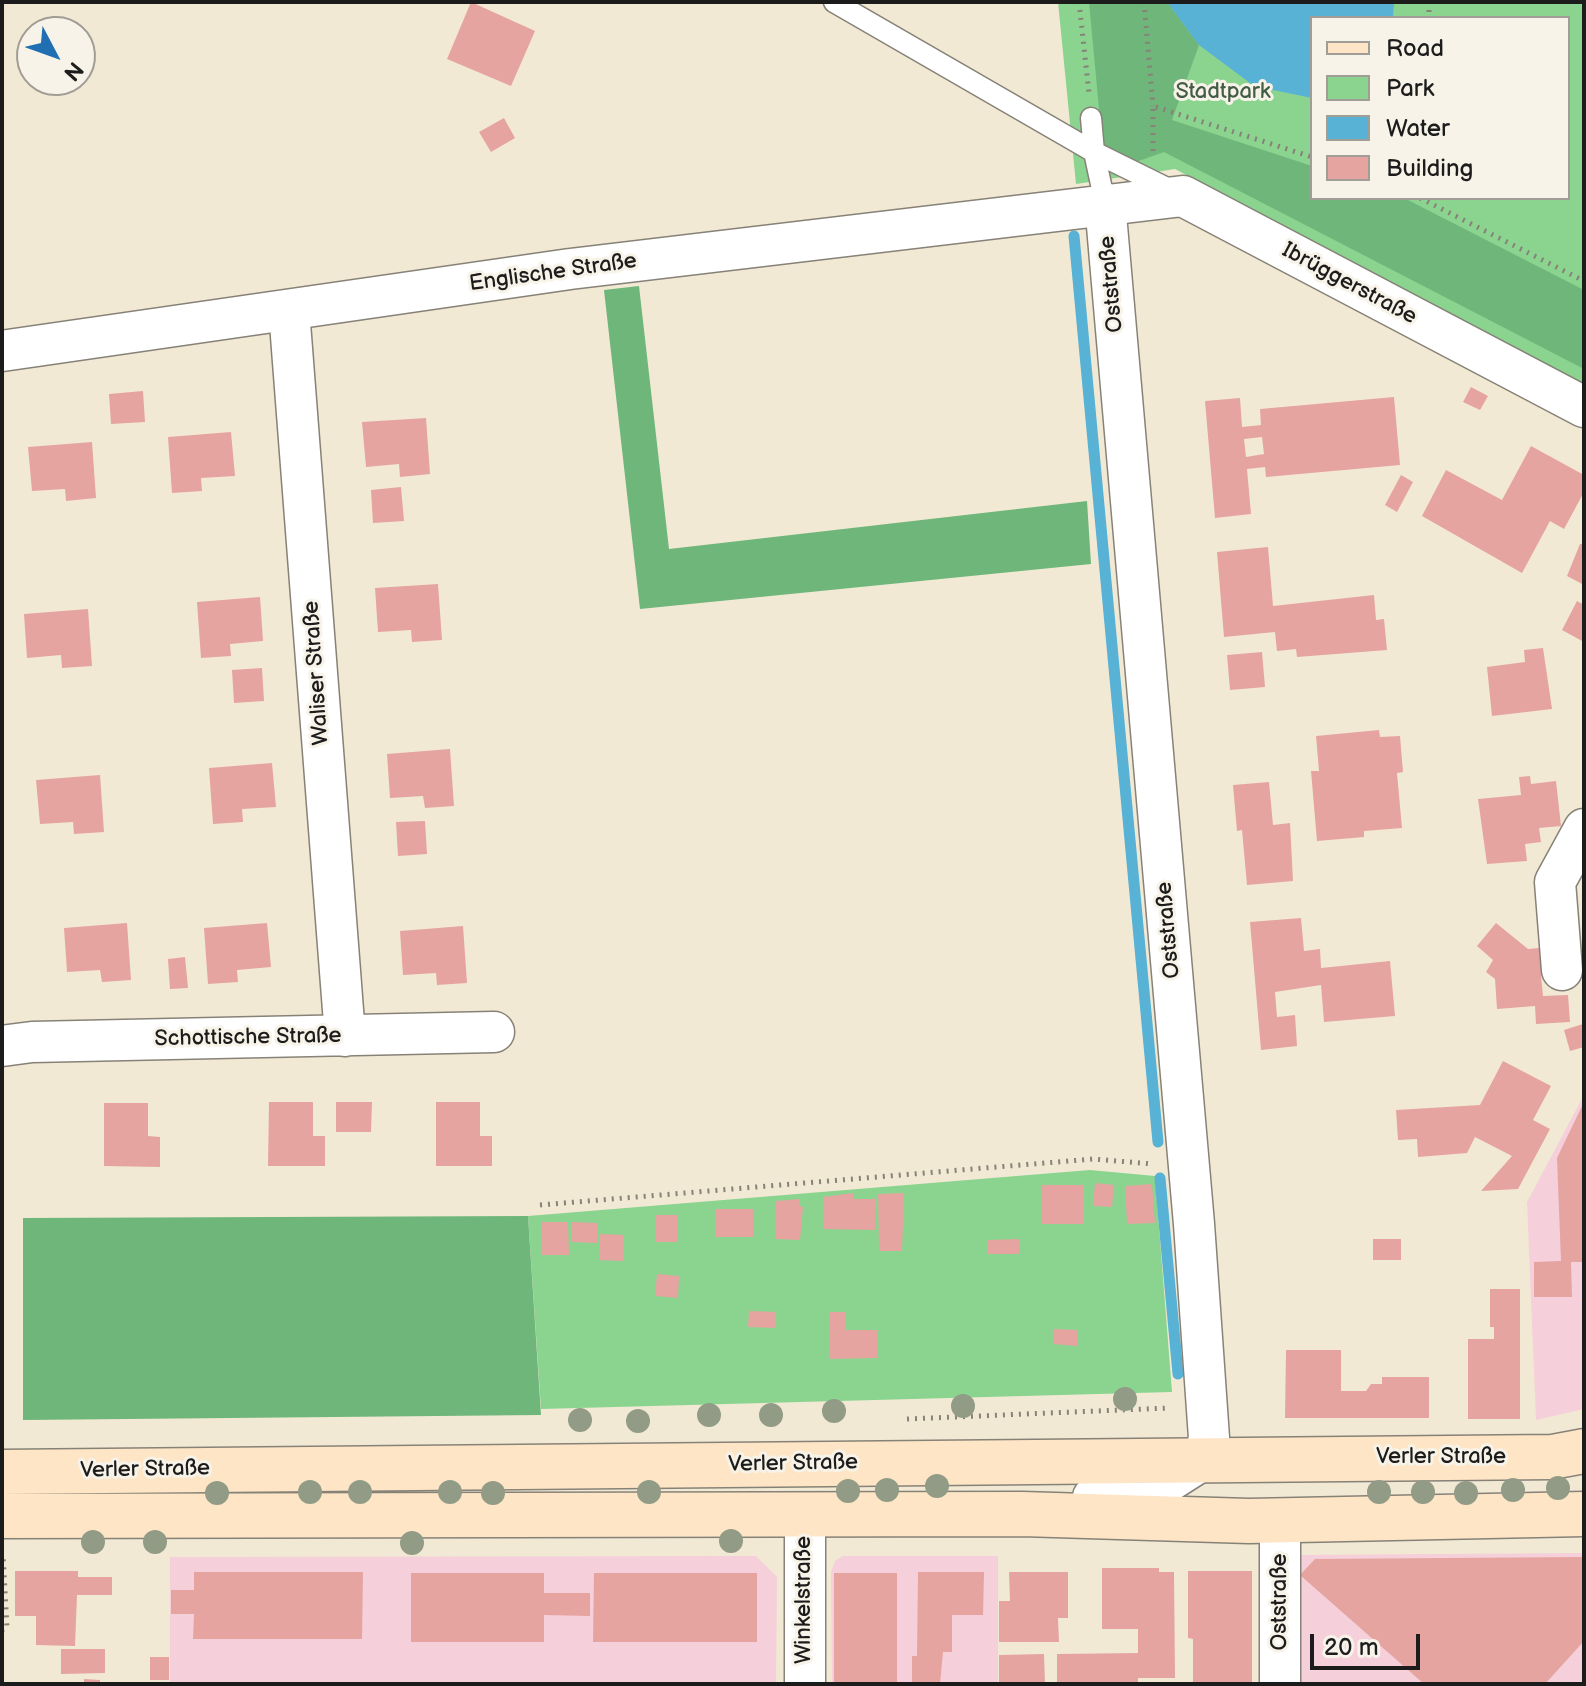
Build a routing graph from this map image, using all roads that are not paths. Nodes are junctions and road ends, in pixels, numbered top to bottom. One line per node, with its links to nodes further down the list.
1 (834, 2): 3 (lane)
2 (1091, 118): 3 (lane)
3 (1094, 152): 4 (lane); 5 (lane)
4 (1183, 196): 5 (street); 8 (street, Ibrüggerstraße)
5 (1105, 203): 6 (street, Englische Straße); 15 (street, Oststraße)
6 (289, 310): 7 (street, Englische Straße); 12 (street, Waliser Straße)
7 (2, 351)
8 (1584, 407)
9 (1584, 829): 10 (street)
10 (1562, 970)
11 (494, 1032): 12 (street, Schottische Straße)
12 (345, 1036): 13 (street, Schottische Straße)
13 (2, 1046)
14 (1584, 1451): 15 (main road, Verler Straße)
15 (1204, 1459): 16 (main road, Verler Straße); 17 (street)
16 (2, 1472)
17 (1022, 1514): 19 (main road, Verler Straße); 20 (main road, Verler Straße)
18 (1584, 1514): 20 (main road, Verler Straße)
19 (805, 1516): 21 (main road, Verler Straße); 22 (street, Winkelstraße)
20 (1280, 1520): 23 (street, Oststraße)
21 (3, 1535)
22 (805, 1684)
23 (1280, 1684)

